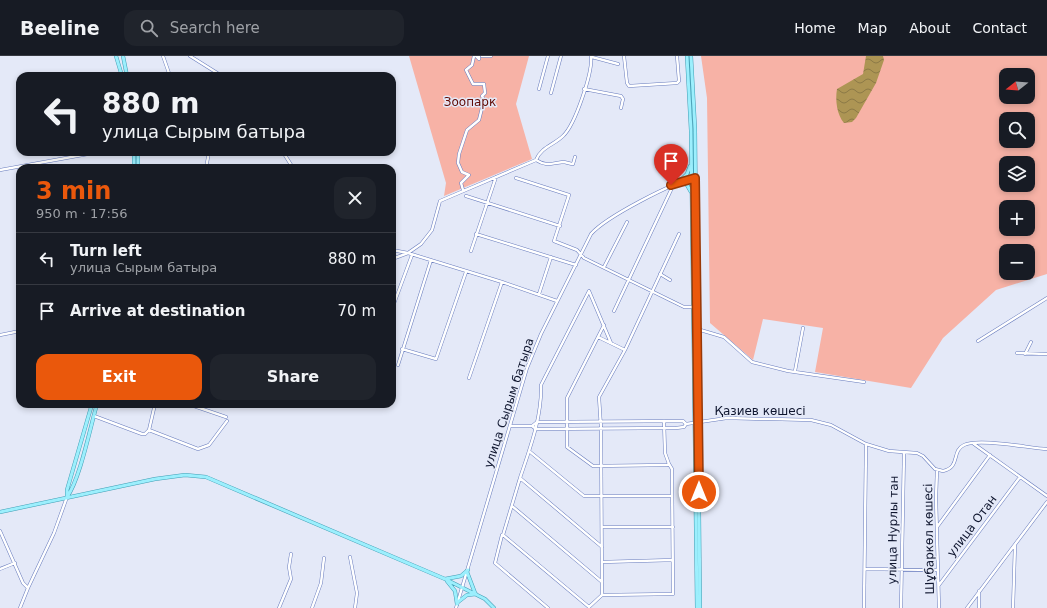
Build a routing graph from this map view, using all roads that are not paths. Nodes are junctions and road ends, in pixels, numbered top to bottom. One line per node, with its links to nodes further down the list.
1 (116, 56): 15 (main road)
2 (123, 56): 16 (main road)
3 (163, 56): 17 (street)
4 (190, 56): 18 (street)
5 (478, 56): 6 (street); 35 (street)
6 (492, 56)
7 (548, 56): 19 (street)
8 (561, 56): 21 (street)
9 (624, 56): 10 (street)
10 (677, 56)
11 (687, 56): 27 (main road)
12 (690, 56): 32 (main road)
13 (591, 57): 14 (street); 20 (street)
14 (618, 64)
15 (121, 72)
16 (126, 72)
17 (169, 72)
18 (216, 72)
19 (539, 89)
20 (584, 89): 22 (street); 25 (street)
21 (551, 93)
22 (621, 108)
23 (77, 156): 26 (street)
24 (575, 157): 25 (street)
25 (536, 160): 30 (street)
26 (33, 164)
27 (691, 164): 32 (main road); 33 (main road)
28 (16, 167): 29 (street)
29 (0, 170)
30 (496, 177): 35 (street); 38 (street)
31 (516, 178): 40 (street)
32 (693, 179): 33 (street, улица Сырым батыра); 36 (main road); 67 (main road)
33 (679, 182): 34 (street, улица Сырым батыра); 36 (main road)
34 (671, 185): 46 (street, улица Сырым батыра); 55 (street)
35 (463, 190): 45 (street)
36 (692, 192): 63 (main road)
37 (466, 196): 38 (street)
38 (487, 203): 40 (street); 41 (street)
39 (627, 222): 52 (street)
40 (560, 226): 46 (street)
41 (476, 234): 44 (street); 48 (street)
42 (679, 234): 54 (street)
43 (396, 251): 45 (street)
44 (471, 251)
45 (408, 253): 47 (street); 49 (street)
46 (581, 254): 51 (street, улица Сырым батыра); 52 (street)
47 (412, 256): 50 (street); 60 (street)
48 (551, 257): 51 (street); 59 (street)
49 (396, 258)
50 (431, 260): 53 (street); 74 (street)
51 (576, 264): 62 (street, улица Сырым батыра)
52 (604, 267): 55 (street)
53 (466, 272): 57 (street); 74 (street)
54 (660, 274): 56 (street); 58 (street)
55 (628, 279): 58 (street); 64 (street)
56 (670, 280)
57 (502, 282): 59 (street); 82 (street)
58 (652, 291): 63 (street); 75 (street)
59 (539, 294): 62 (street)
60 (396, 298)
61 (1047, 298): 71 (street)
62 (557, 301): 97 (street, улица Сырым батыра)
63 (694, 307): 81 (main road)
64 (614, 311)
65 (604, 325): 70 (street); 73 (street); 92 (street)
66 (803, 328): 80 (street)
67 (697, 329): 80 (street); 81 (main road)
68 (16, 332): 69 (street)
69 (0, 335)
70 (598, 337): 73 (street); 93 (street)
71 (978, 341)
72 (1031, 342): 77 (street)
73 (611, 343): 75 (street)
74 (402, 349): 79 (street)
75 (624, 350): 94 (street)
76 (1017, 353): 77 (street)
77 (1025, 354): 78 (street)
78 (1047, 354)
79 (398, 365)
80 (795, 371): 83 (street)
81 (696, 375): 95 (main road)
82 (469, 378)
83 (864, 382)
84 (91, 408): 117 (main road)
85 (96, 408): 88 (main road)
86 (153, 408): 103 (street)
87 (200, 408): 89 (street)
88 (93, 416): 103 (street); 117 (main road)
89 (226, 417)
90 (227, 421): 103 (street)
91 (664, 421): 94 (street); 96 (street); 100 (street)
92 (537, 422): 93 (street); 98 (street); 101 (street)
93 (567, 422): 94 (street); 102 (street)
94 (600, 422): 99 (street)
95 (697, 423): 96 (street, Қазиев көшесі); 105 (street, Қазиев көшесі); 156 (main road); 157 (main road)
96 (686, 424): 100 (street)
97 (510, 426): 98 (street); 139 (street, улица Сырым батыра)
98 (532, 426): 101 (street)
99 (601, 428): 100 (street); 102 (street); 111 (street)
100 (664, 428): 110 (street)
101 (536, 429): 102 (street); 107 (street)
102 (567, 429): 111 (street)
103 (149, 430)
104 (974, 443): 106 (street); 109 (street); 112 (street)
105 (866, 444): 108 (street, Қазиев көшесі); 135 (street)
106 (1047, 449)
107 (529, 451): 114 (street); 118 (street)
108 (904, 453): 112 (street, Қазиев көшесі); 136 (street, улица Нурлы тан)
109 (990, 455): 113 (street); 124 (street)
110 (670, 464): 111 (street); 115 (street)
111 (600, 467): 118 (street)
112 (937, 470): 124 (street, Шұбаркөл көшесі)
113 (1020, 477): 116 (street); 142 (street, улица Отан)
114 (520, 478): 120 (street); 128 (street)
115 (672, 496): 118 (street); 123 (street)
116 (1047, 496)
117 (67, 497): 121 (main road); 140 (main road); 143 (street)
118 (601, 497): 122 (street)
119 (1047, 502): 127 (street)
120 (512, 506): 126 (street); 141 (street)
121 (0, 512)
122 (602, 527): 123 (street); 128 (street)
123 (673, 527): 132 (street)
124 (937, 527): 138 (street, Шұбаркөл көшесі)
125 (0, 531): 134 (street)
126 (503, 534): 154 (street); 155 (street)
127 (1014, 544): 145 (street); 163 (street)
128 (602, 547): 133 (street)
129 (291, 554): 150 (street)
130 (350, 556): 152 (street)
131 (324, 558): 151 (street)
132 (673, 560): 133 (street); 147 (street)
133 (602, 562): 141 (street)
134 (15, 563): 137 (street); 143 (street)
135 (865, 568): 136 (street); 158 (street)
136 (901, 568): 138 (street); 159 (street, улица Нурлы тан)
137 (0, 569)
138 (938, 570): 142 (street, Шұбаркөл көшесі)
139 (468, 571): 140 (main road); 144 (street, улица Сырым батыра); 146 (main road)
140 (444, 579): 144 (main road); 148 (main road)
141 (602, 582): 147 (street)
142 (939, 585): 160 (street, Шұбаркөл көшесі)
143 (28, 588): 149 (street)
144 (462, 588): 146 (main road); 148 (street, улица Сырым батыра)
145 (979, 591): 161 (street); 162 (street)
146 (476, 593): 148 (main road); 153 (main road)
147 (602, 595): 155 (street)
148 (457, 605)
149 (20, 608)
150 (279, 608)
151 (312, 608)
152 (354, 608)
153 (494, 608)
154 (548, 608)
155 (589, 608)
156 (697, 608)
157 (700, 608)
158 (864, 608)
159 (901, 608)
160 (939, 608)
161 (967, 608)
162 (979, 608)
163 (1014, 608)

